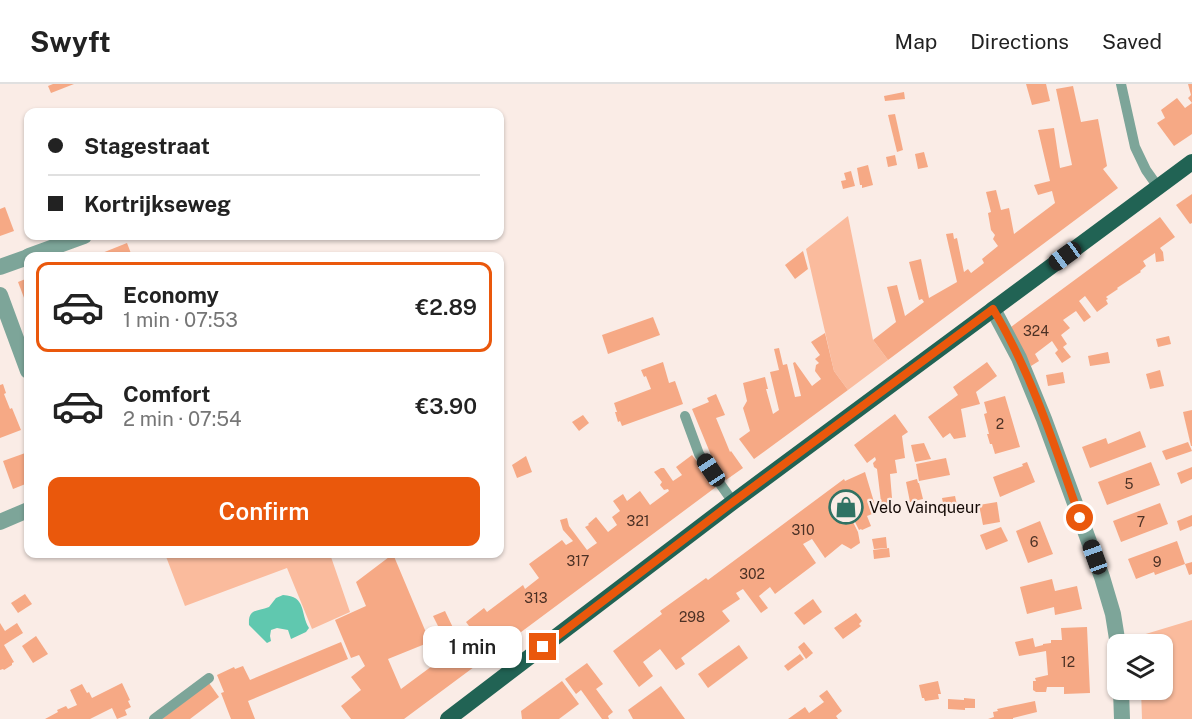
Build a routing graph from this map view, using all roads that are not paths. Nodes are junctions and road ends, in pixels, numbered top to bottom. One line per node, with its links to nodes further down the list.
1 (1121, 84): 3 (lane)
2 (1192, 162): 3 (main road)
3 (1158, 187): 9 (main road)
4 (74, 240): 5 (street)
5 (42, 252)
6 (24, 259): 7 (street)
7 (0, 267)
8 (0, 295): 10 (street)
9 (993, 309): 12 (main road); 15 (street)
10 (24, 360)
11 (686, 416): 12 (lane)
12 (733, 502): 19 (main road)
13 (24, 512): 14 (street)
14 (0, 522)
15 (1116, 634)
16 (209, 678): 18 (lane)
17 (1121, 700): 20 (street)
18 (154, 719)
19 (448, 719)
20 (1122, 719)

